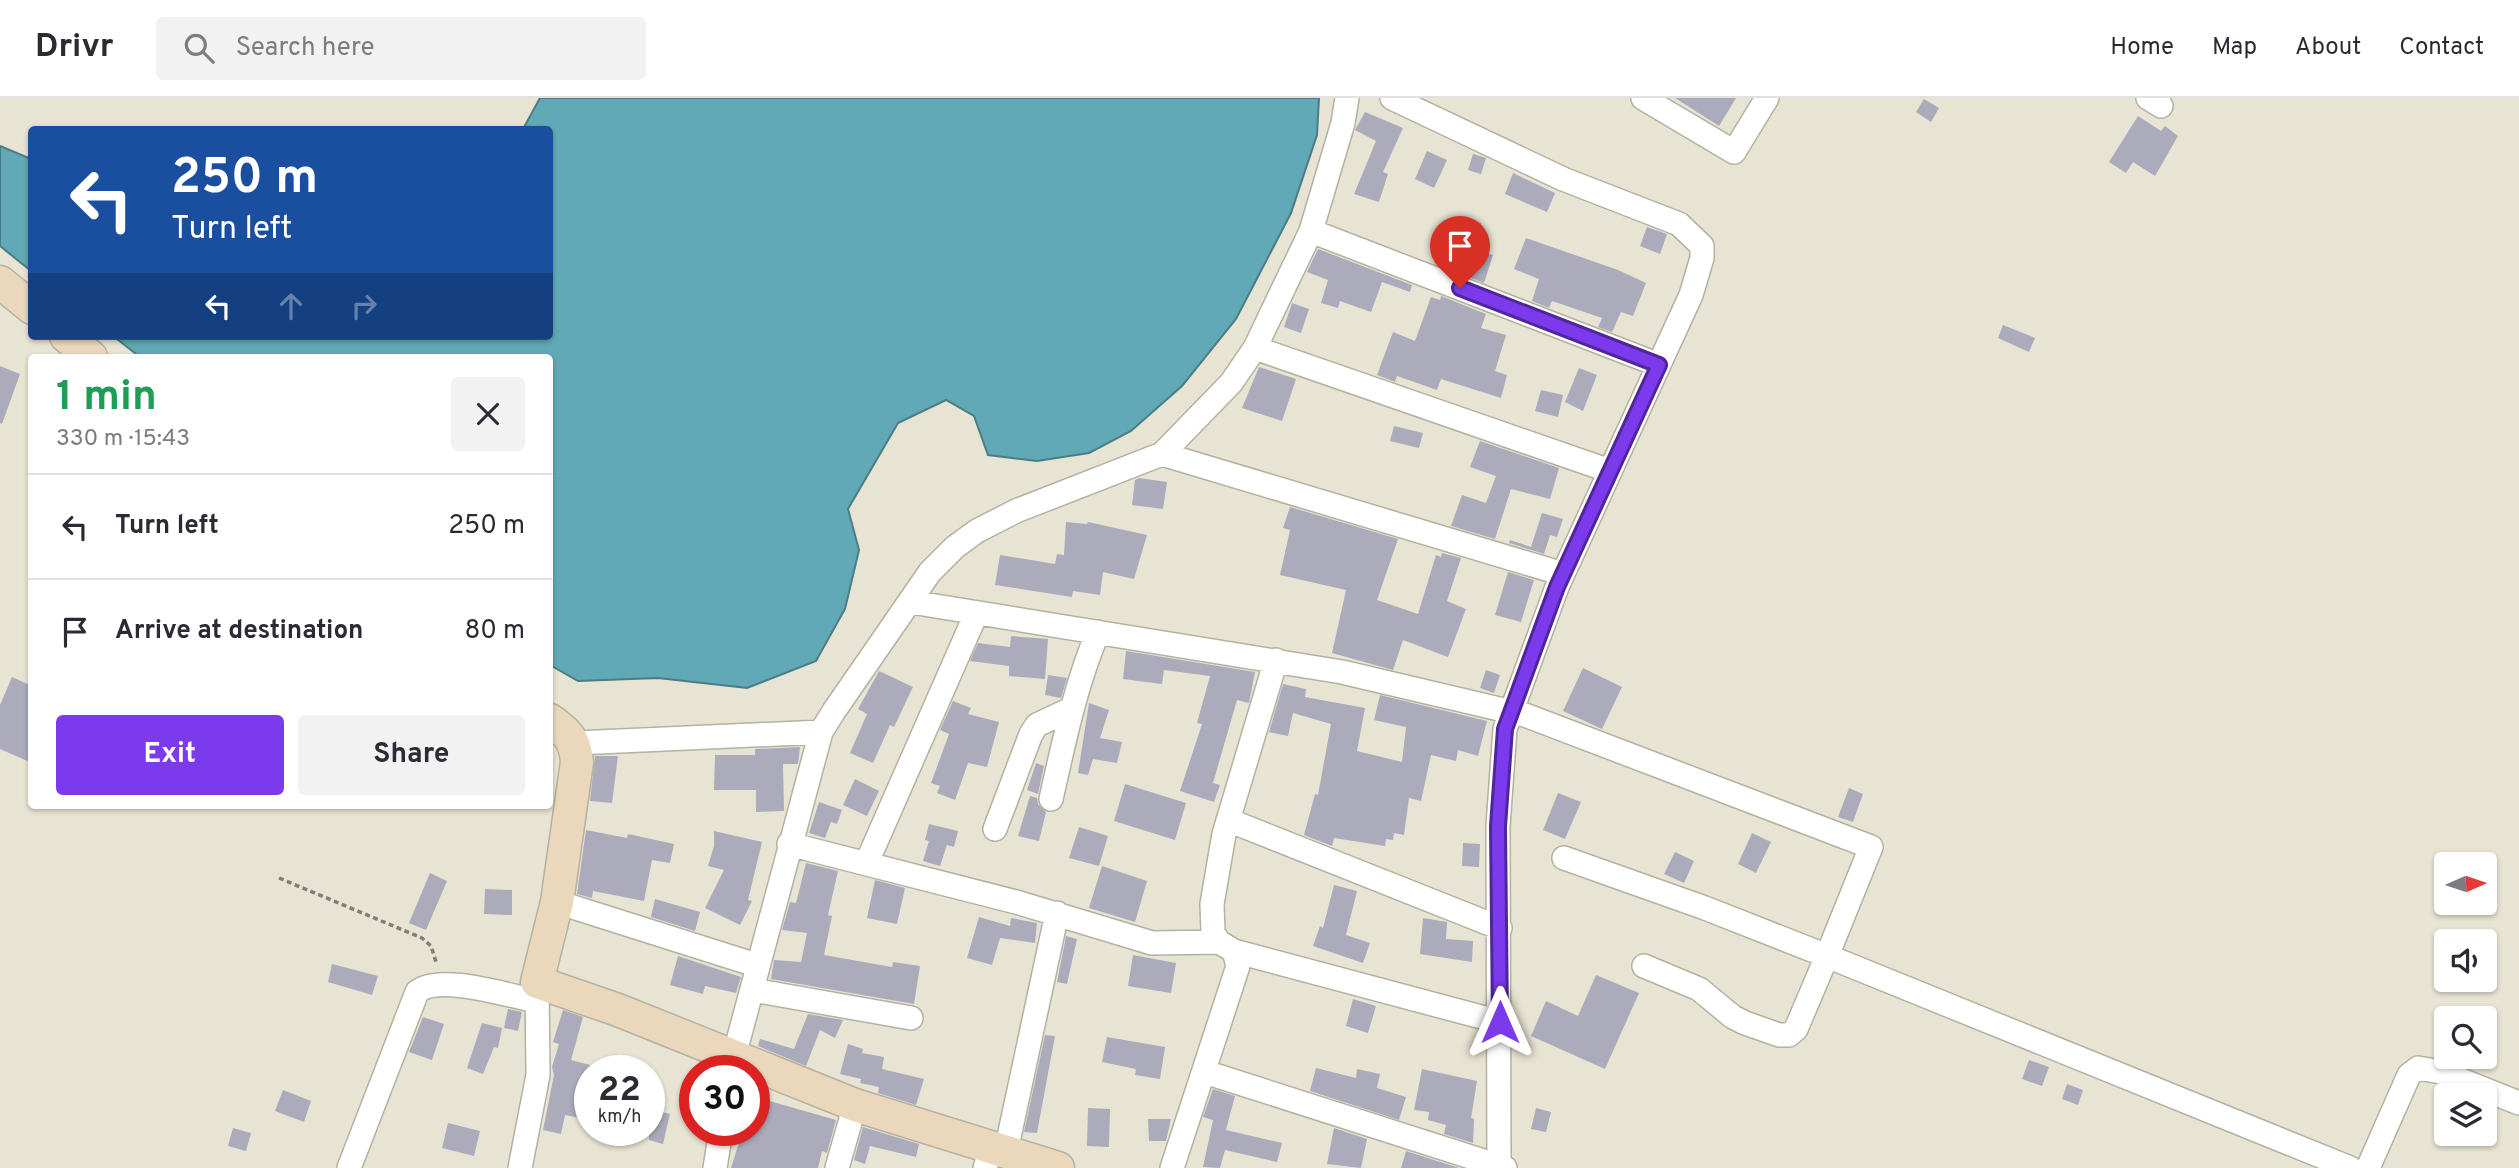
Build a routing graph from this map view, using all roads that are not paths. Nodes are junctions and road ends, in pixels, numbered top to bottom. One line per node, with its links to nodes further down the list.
1 (1347, 98): 5 (street)
2 (1392, 98): 11 (street)
3 (1643, 98): 4 (street)
4 (1767, 98)
5 (1311, 231): 9 (street); 11 (street)
6 (0, 282): 7 (main road)
7 (28, 305)
8 (71, 340): 10 (main road)
9 (1255, 348): 12 (street); 13 (street)
10 (87, 354)
11 (1659, 365): 13 (street)
12 (1162, 454): 14 (street); 15 (street)
13 (1610, 471): 14 (street)
14 (1563, 574): 20 (street)
15 (911, 602): 16 (street); 22 (street)
16 (976, 614): 17 (street); 29 (street)
17 (1098, 632): 18 (street); 19 (street)
18 (1276, 660): 20 (street); 25 (street)
19 (1071, 709): 24 (street); 26 (street)
20 (1510, 711): 32 (street); 34 (street)
21 (553, 722): 23 (main road)
22 (821, 732): 23 (street); 27 (street)
23 (576, 743): 30 (main road)
24 (1051, 799)
25 (1228, 820): 32 (street); 33 (street)
26 (995, 830)
27 (789, 844): 29 (street); 35 (street)
28 (1564, 859): 34 (street)
29 (867, 862): 31 (street)
30 (557, 902): 35 (street); 38 (main road)
31 (1056, 914): 33 (street); 48 (street)
32 (1500, 928): 40 (street)
33 (1227, 947): 40 (street); 43 (street)
34 (1827, 956): 36 (street); 56 (street)
35 (756, 965): 37 (street)
36 (1644, 966)
37 (753, 990): 39 (street); 42 (street)
38 (537, 992): 41 (main road); 50 (street); 51 (street)
39 (911, 1018)
40 (1500, 1022): 49 (street)
41 (712, 1055)
42 (734, 1055)
43 (1205, 1072): 49 (street); 55 (street)
44 (770, 1077): 46 (main road)
45 (2519, 1103): 57 (street)
46 (855, 1105): 48 (main road); 53 (street)
47 (718, 1146): 52 (street)
48 (994, 1155): 54 (main road)
49 (1501, 1167)
50 (349, 1168)
51 (520, 1168)
52 (715, 1168)
53 (837, 1168)
54 (1058, 1168)
55 (1172, 1168)
56 (2350, 1168)
57 (2368, 1168)

